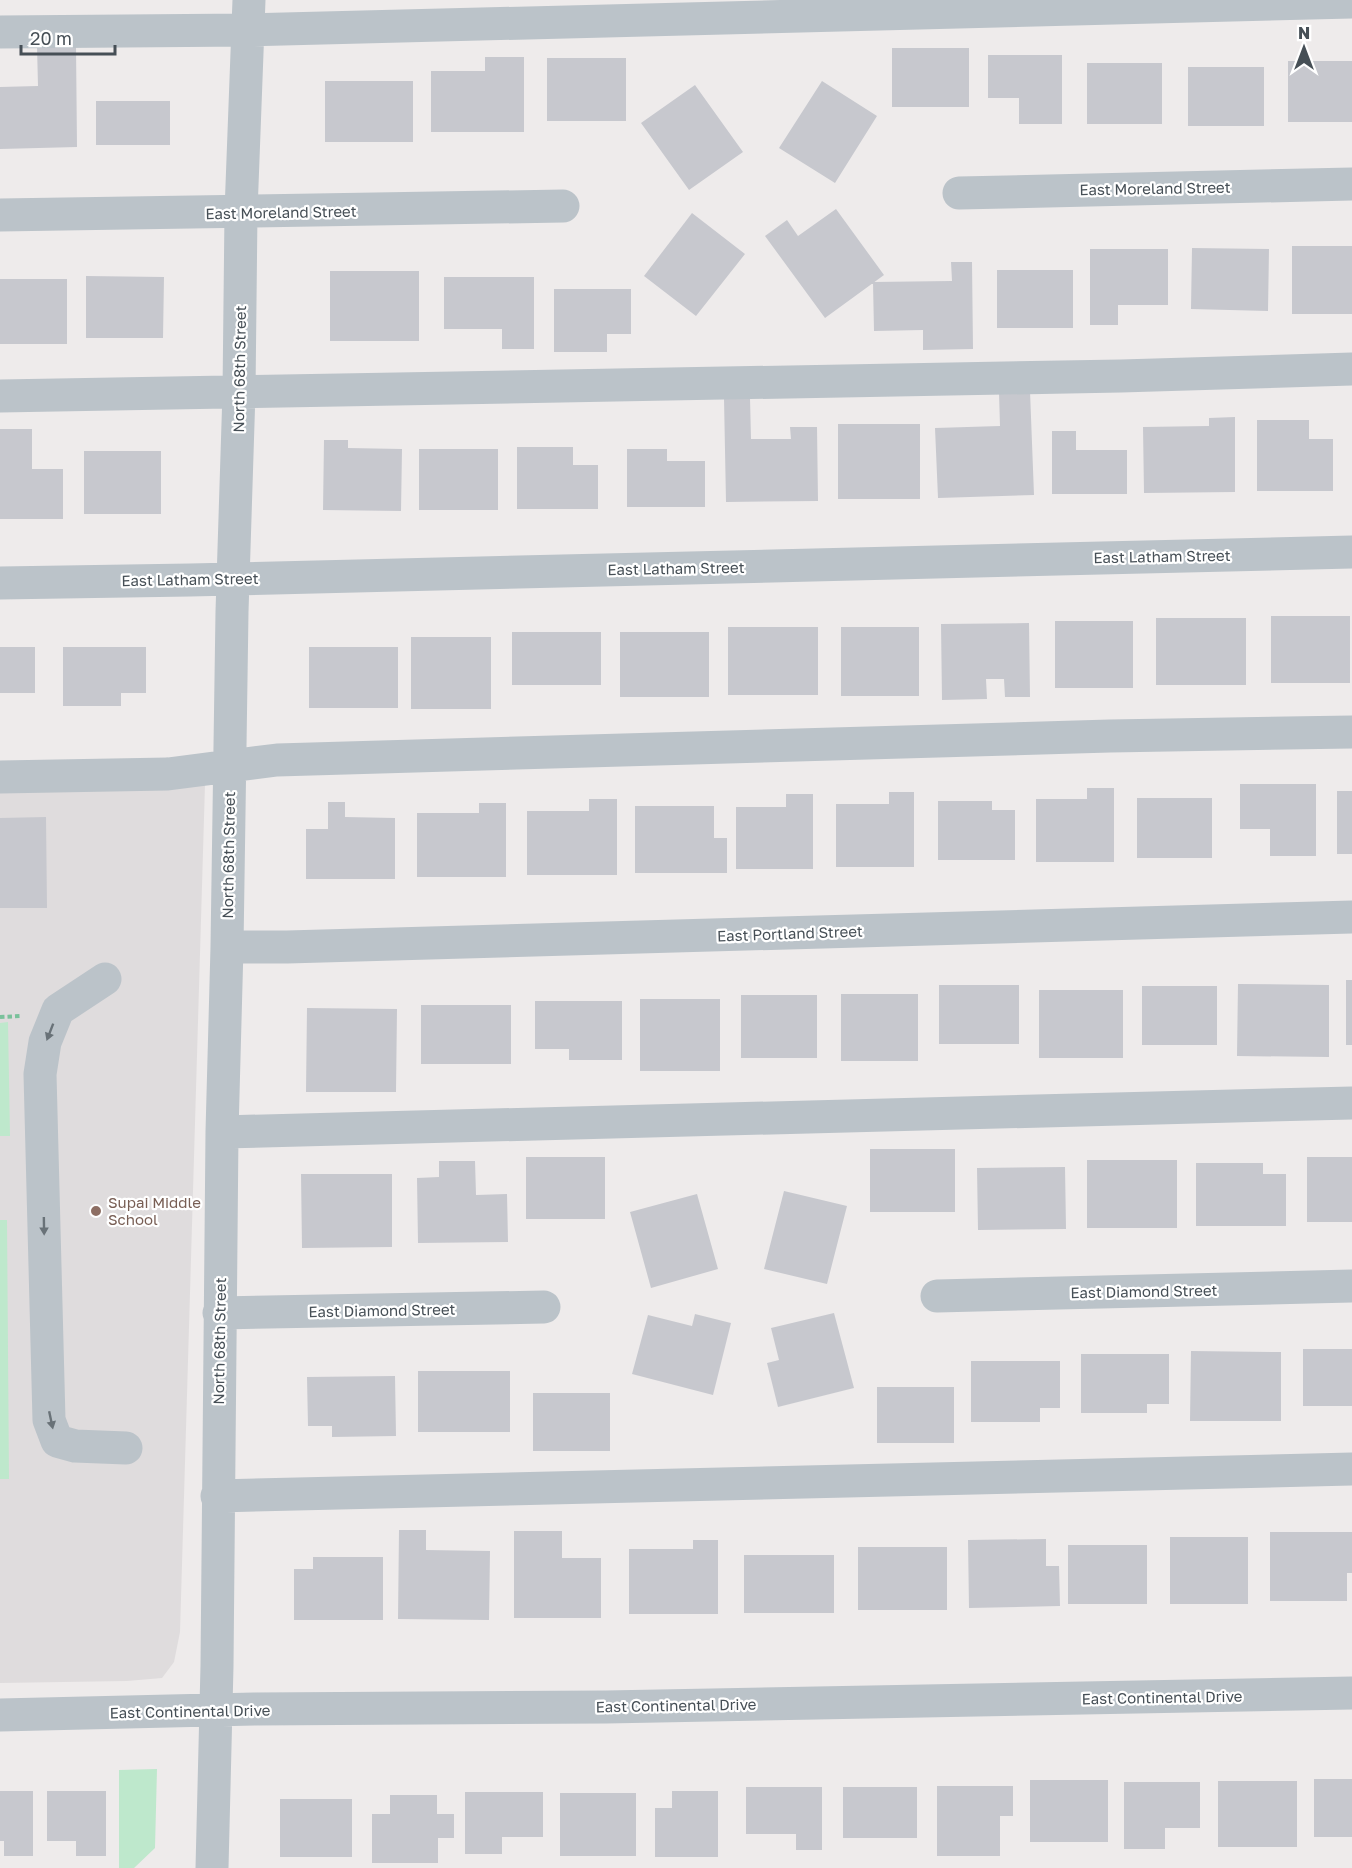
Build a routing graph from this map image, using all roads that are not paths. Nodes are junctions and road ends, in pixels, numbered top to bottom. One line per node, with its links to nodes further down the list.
1 (1352, 2): 2 (street)
2 (248, 15): 3 (street); 7 (street, North 68th Street)
3 (0, 32)
4 (1352, 184): 5 (street, East Moreland Street)
5 (959, 193)
6 (563, 206): 7 (street, East Moreland Street)
7 (241, 212): 8 (street, East Moreland Street); 10 (street, North 68th Street)
8 (0, 215)
9 (1352, 369): 10 (street)
10 (239, 392): 11 (street); 13 (street, North 68th Street)
11 (0, 396)
12 (1352, 552): 13 (street, East Latham Street)
13 (233, 579): 14 (street, East Latham Street); 16 (street, North 68th Street)
14 (0, 583)
15 (1352, 732): 16 (street)
16 (229, 766): 17 (street); 19 (street, North 68th Street)
17 (0, 777)
18 (1352, 917): 19 (street, East Portland Street)
19 (227, 947): 22 (street, North 68th Street)
20 (105, 979): 27 (street, one-way to 27)
21 (1352, 1103): 22 (street)
22 (222, 1132): 26 (street, North 68th Street)
23 (1352, 1286): 24 (street, East Diamond Street)
24 (937, 1296)
25 (544, 1307): 26 (street, East Diamond Street)
26 (219, 1313): 29 (street, North 68th Street)
27 (126, 1448)
28 (1352, 1469): 29 (street)
29 (217, 1496): 31 (street, North 68th Street)
30 (1352, 1693): 31 (street, East Continental Drive)
31 (216, 1710): 32 (street, East Continental Drive); 33 (street, North 68th Street)
32 (0, 1715)
33 (204, 1864)

